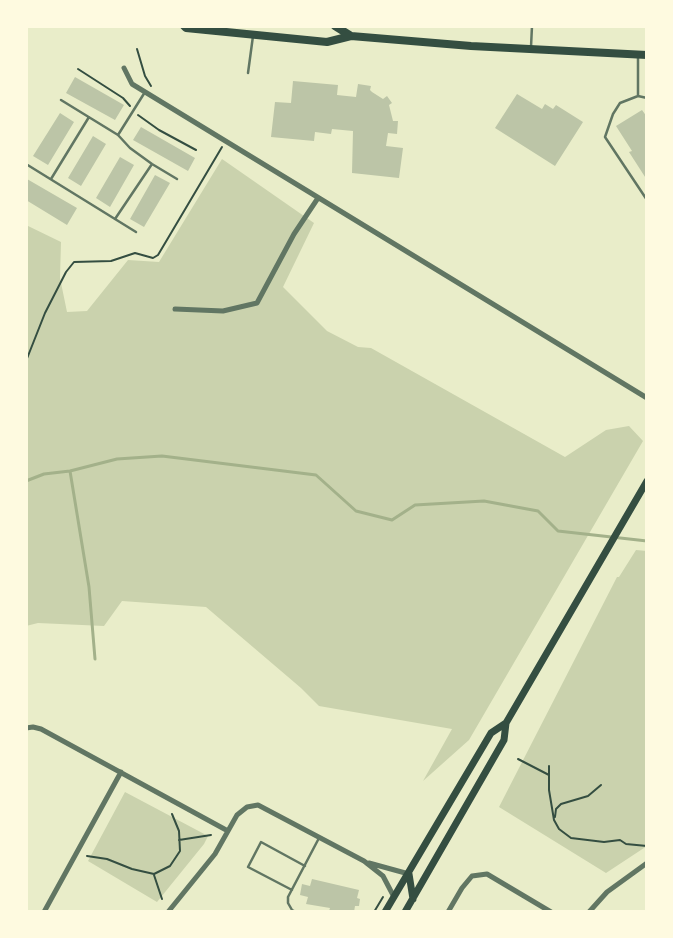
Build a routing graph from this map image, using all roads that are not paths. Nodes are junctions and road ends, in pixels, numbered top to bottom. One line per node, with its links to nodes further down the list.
1 (184, 26): 4 (main road)
2 (335, 26): 5 (main road)
3 (532, 26): 6 (lane)
4 (254, 30): 5 (main road); 10 (lane)
5 (352, 36): 6 (main road)
6 (532, 49): 7 (main road)
7 (638, 54): 8 (main road); 12 (lane)
8 (647, 55)
9 (124, 68): 11 (street)
10 (248, 73)
11 (145, 92): 16 (lane); 21 (street)
12 (638, 96): 13 (lane); 22 (lane)
13 (647, 98)
14 (61, 100): 15 (lane)
15 (88, 117): 16 (lane); 19 (lane)
16 (118, 135): 18 (lane)
17 (26, 164): 19 (lane)
18 (152, 164): 20 (lane); 23 (lane)
19 (51, 179): 23 (lane)
20 (178, 179)
21 (318, 198): 25 (street); 26 (street)
22 (647, 200)
23 (116, 219): 24 (lane)
24 (136, 232)
25 (175, 310)
26 (647, 398)
27 (647, 481): 28 (main road)
28 (506, 723): 36 (main road); 39 (main road)
29 (26, 728): 30 (street)
30 (121, 772): 31 (street); 41 (street)
31 (228, 831): 32 (street); 40 (street)
32 (320, 837): 33 (street); 35 (lane)
33 (364, 861): 36 (street); 38 (street)
34 (647, 863): 47 (street)
35 (305, 866): 37 (lane); 37 (lane)
36 (409, 874): 38 (main road); 39 (main road)
37 (292, 890): 42 (lane)
38 (394, 897): 43 (main road)
39 (413, 899): 44 (main road)
40 (171, 911)
41 (44, 912)
42 (296, 912)
43 (385, 912)
44 (406, 912)
45 (448, 912): 46 (street)
46 (551, 912)
47 (589, 912)

